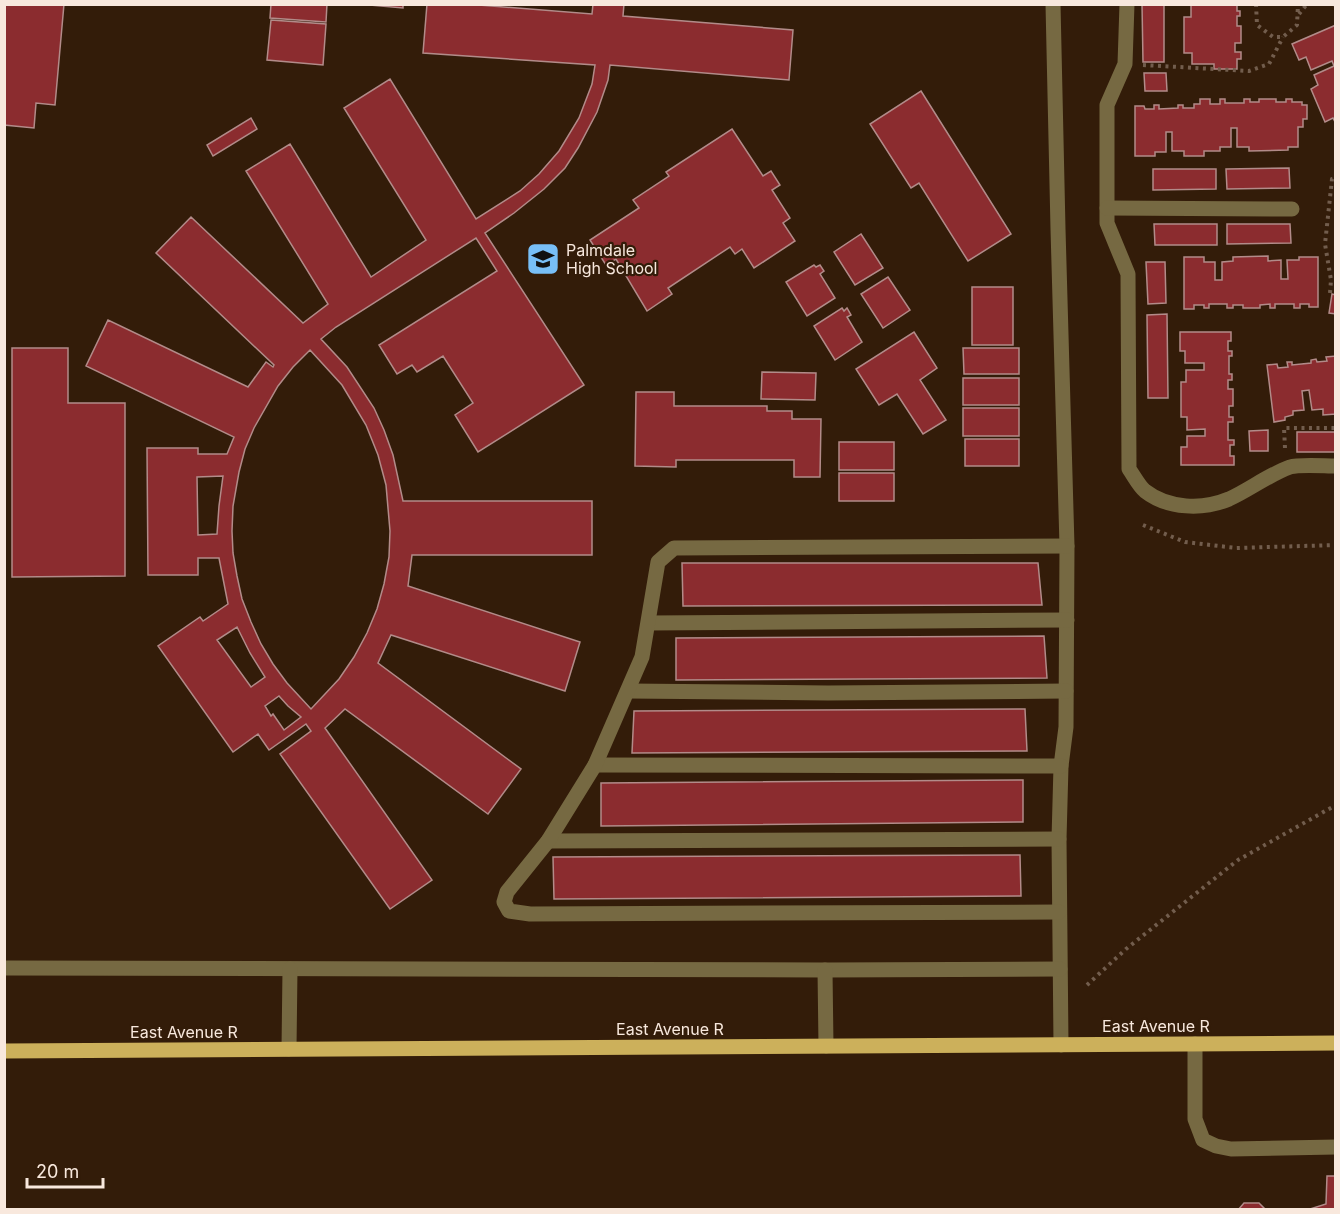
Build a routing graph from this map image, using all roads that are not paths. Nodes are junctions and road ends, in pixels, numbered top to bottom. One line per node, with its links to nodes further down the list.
1 (1053, 4): 6 (street)
2 (1127, 4): 3 (street)
3 (1107, 208): 4 (street); 5 (street)
4 (1292, 209)
5 (1335, 466)
6 (1067, 546): 7 (street); 8 (street)
7 (1067, 620): 8 (street); 10 (street)
8 (649, 623): 9 (street)
9 (628, 692): 10 (street); 11 (street)
10 (1066, 692): 12 (street)
11 (595, 765): 12 (street); 14 (street)
12 (1061, 766): 13 (street)
13 (1059, 839): 14 (street); 15 (street)
14 (548, 841): 15 (street)
15 (1059, 912): 18 (street)
16 (4, 968): 17 (street)
17 (290, 969): 19 (street); 24 (street)
18 (1060, 969): 19 (street); 22 (street)
19 (825, 970): 23 (street)
20 (1335, 1043): 21 (main road, East Avenue R)
21 (1195, 1044): 22 (main road, East Avenue R); 26 (street)
22 (1061, 1045): 23 (main road, East Avenue R)
23 (826, 1046): 24 (main road, East Avenue R)
24 (289, 1049): 25 (main road, East Avenue R)
25 (4, 1051)
26 (1335, 1147)

